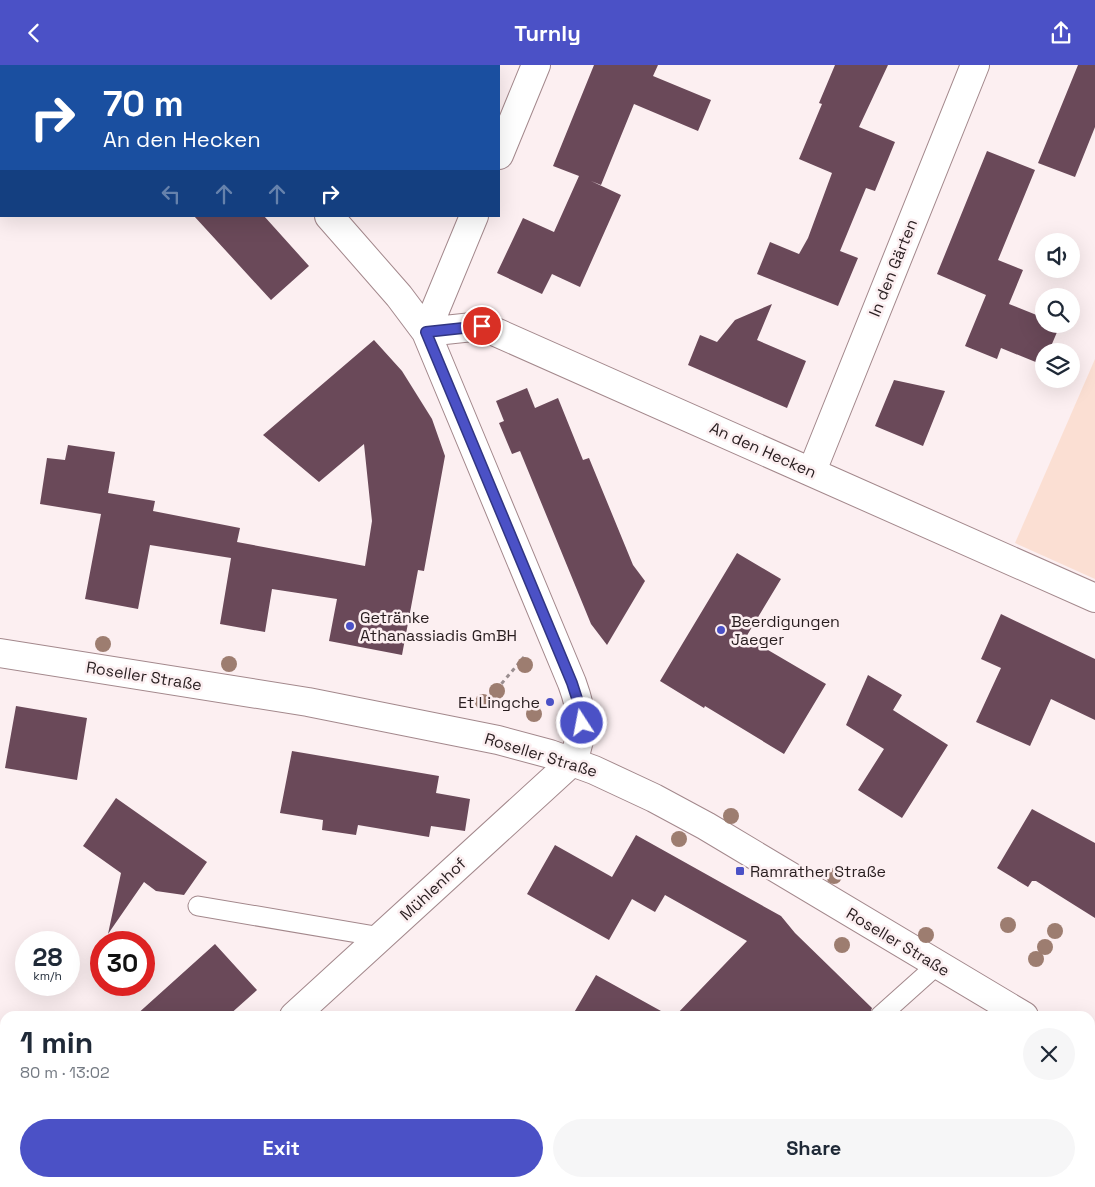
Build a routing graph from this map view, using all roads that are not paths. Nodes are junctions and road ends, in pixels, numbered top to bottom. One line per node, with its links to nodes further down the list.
1 (536, 65): 3 (street)
2 (975, 65): 7 (street, In den Gärten)
3 (500, 153)
4 (331, 217): 6 (street)
5 (474, 217): 6 (street)
6 (426, 332): 7 (street, An den Hecken); 10 (street)
7 (812, 471): 8 (street, An den Hecken)
8 (1095, 598)
9 (0, 653): 10 (street, Roseller Straße)
10 (572, 761): 12 (street, Mühlenhof); 13 (street, Roseller Straße)
11 (198, 907): 12 (lane)
12 (381, 937): 14 (street, Mühlenhof)
13 (936, 965): 15 (lane); 16 (street, Roseller Straße)
14 (300, 1011)
15 (885, 1011)
16 (1015, 1011)

